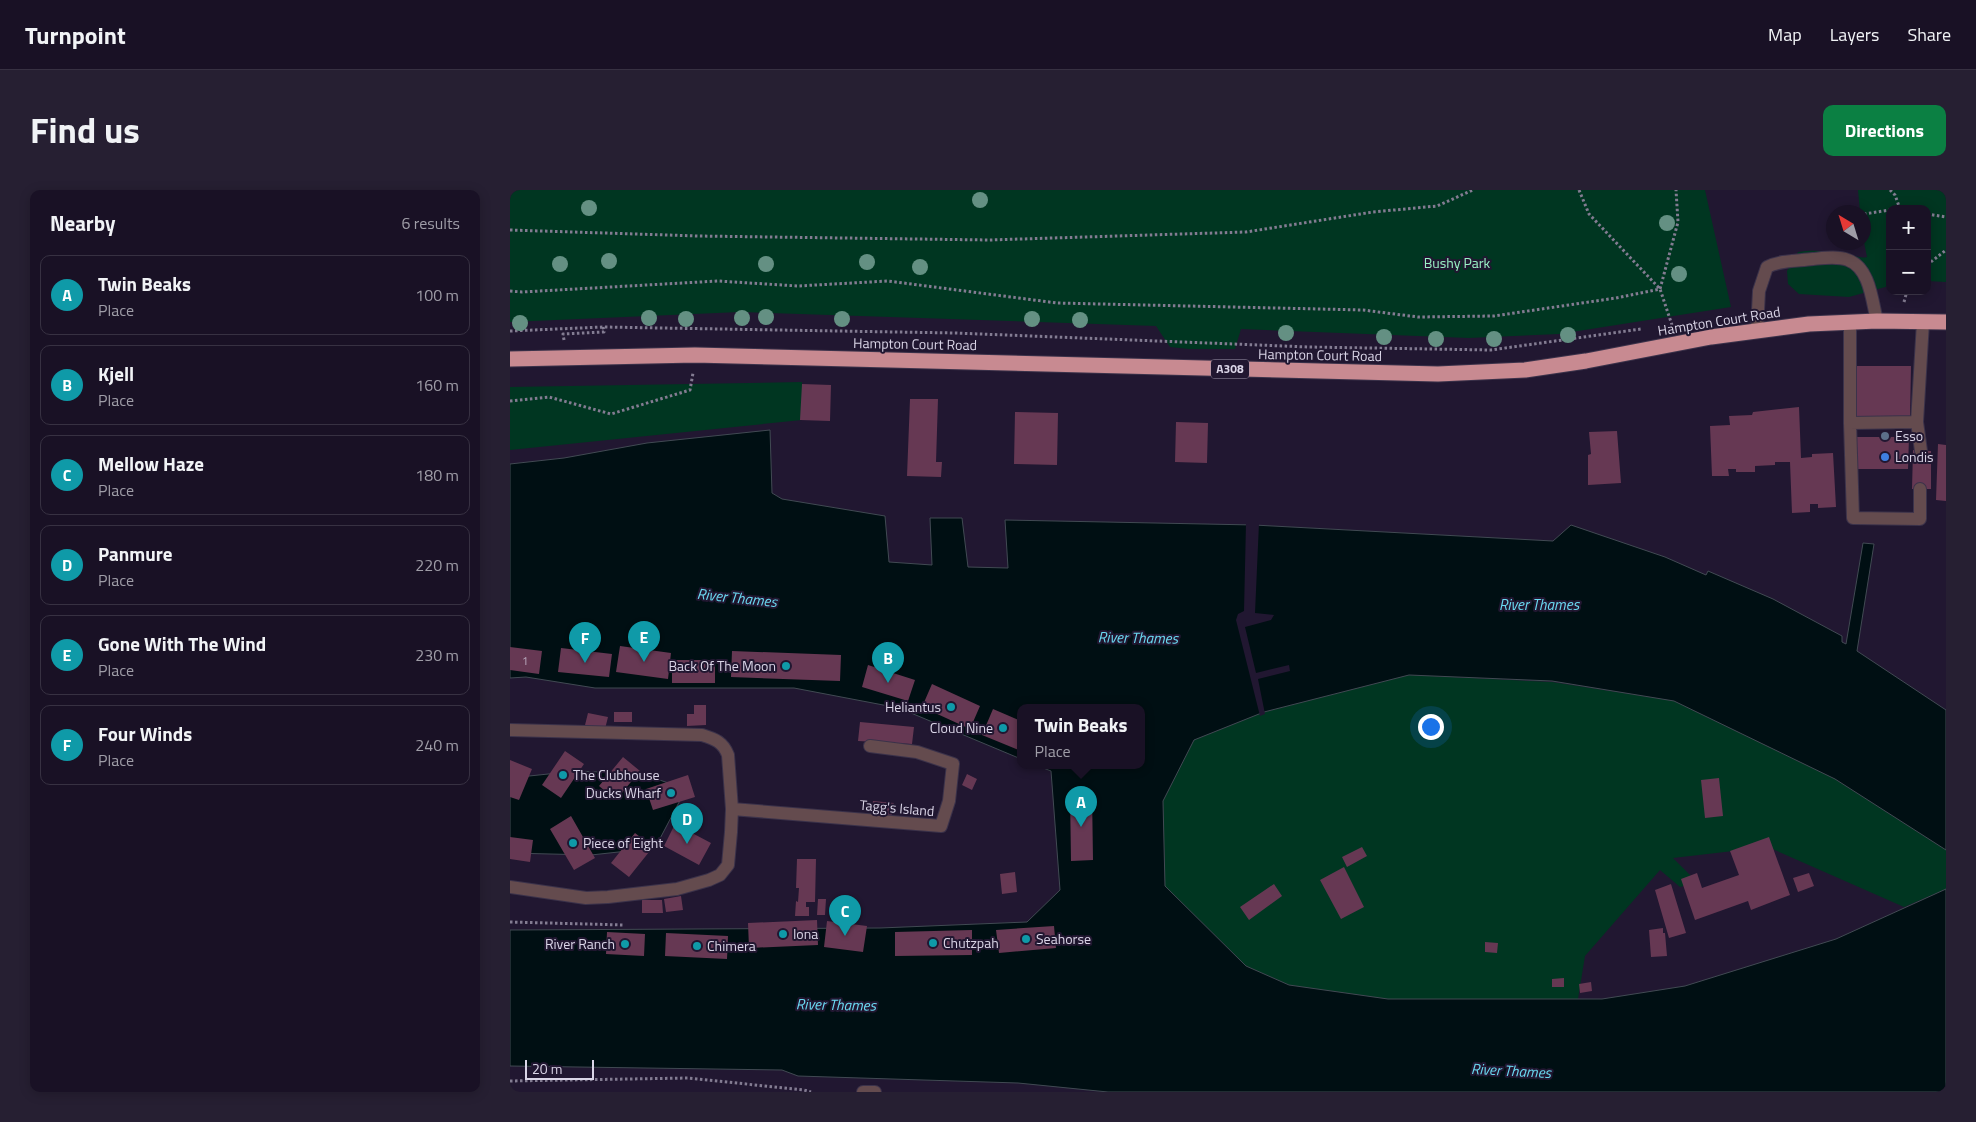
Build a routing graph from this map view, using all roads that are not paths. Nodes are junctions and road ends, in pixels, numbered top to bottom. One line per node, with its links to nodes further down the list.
1 (1877, 321): 2 (highway, Hampton Court Road / A308); 3 (highway, Hampton Court Road / A308); 5 (lane)
2 (1850, 322): 5 (highway, Hampton Court Road / A308); 8 (lane)
3 (1923, 322): 4 (highway, Hampton Court Road / A308); 7 (lane)
4 (1946, 322)
5 (1757, 330): 6 (highway, Hampton Court Road / A308)
6 (510, 359)
7 (1917, 422): 8 (lane); 9 (lane)
8 (1850, 423): 10 (lane)
9 (1921, 451)
10 (1920, 489)
11 (510, 730): 13 (lane)
12 (870, 746): 13 (lane, Tagg's Island)
13 (732, 809): 14 (lane)
14 (510, 887)
15 (863, 1092): 16 (lane)
16 (875, 1092)

